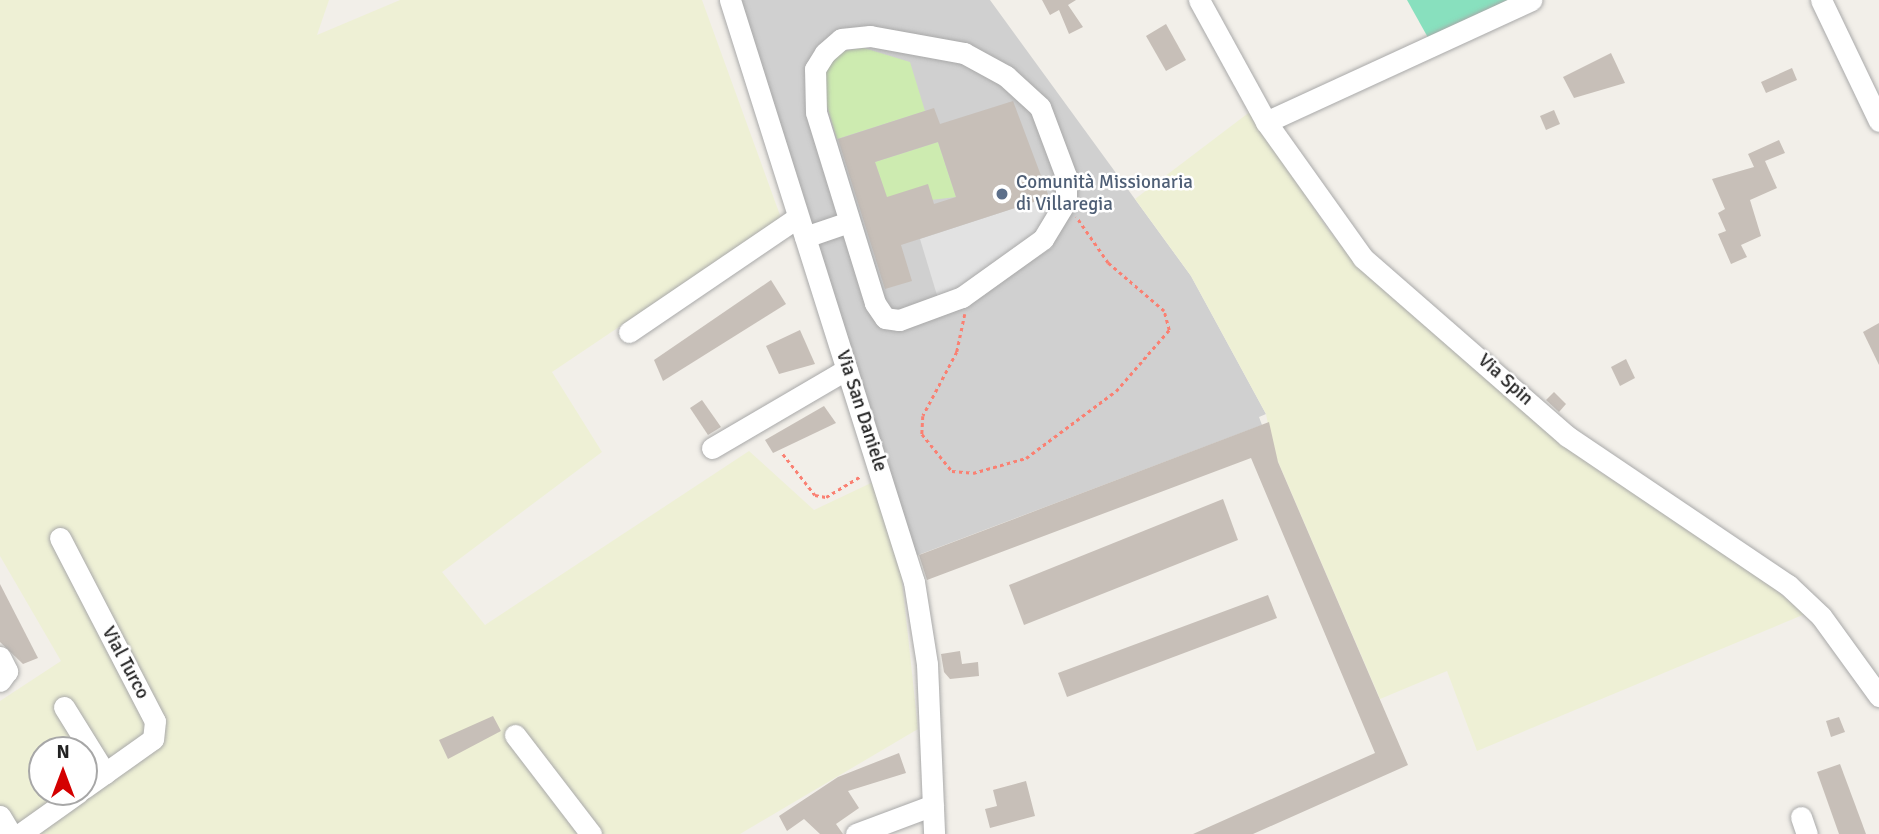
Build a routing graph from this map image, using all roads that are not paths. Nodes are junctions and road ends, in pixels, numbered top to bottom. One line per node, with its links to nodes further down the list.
1 (730, 0): 8 (street, Via San Daniele)
2 (1199, 0): 6 (street, Via Spin)
3 (1531, 0): 6 (street)
4 (1821, 0): 5 (street)
5 (1879, 121)
6 (1266, 122): 15 (street, Via Spin)
7 (849, 222): 7 (street); 8 (street)
8 (801, 227): 9 (street); 10 (street, Via San Daniele)
9 (629, 332)
10 (847, 369): 11 (street); 20 (street, Via San Daniele)
11 (712, 448)
12 (60, 538): 18 (street, Vial Turco)
13 (0, 657): 14 (street)
14 (0, 681)
15 (1879, 696)
16 (64, 707): 18 (street)
17 (515, 735): 25 (street)
18 (105, 773): 19 (street, Vial Turco)
19 (98, 778)
20 (933, 805): 26 (street); 27 (street, Via San Daniele)
21 (59, 806): 24 (street)
22 (0, 816): 23 (street)
23 (11, 834)
24 (20, 834)
25 (592, 834)
26 (856, 834)
27 (934, 834)

